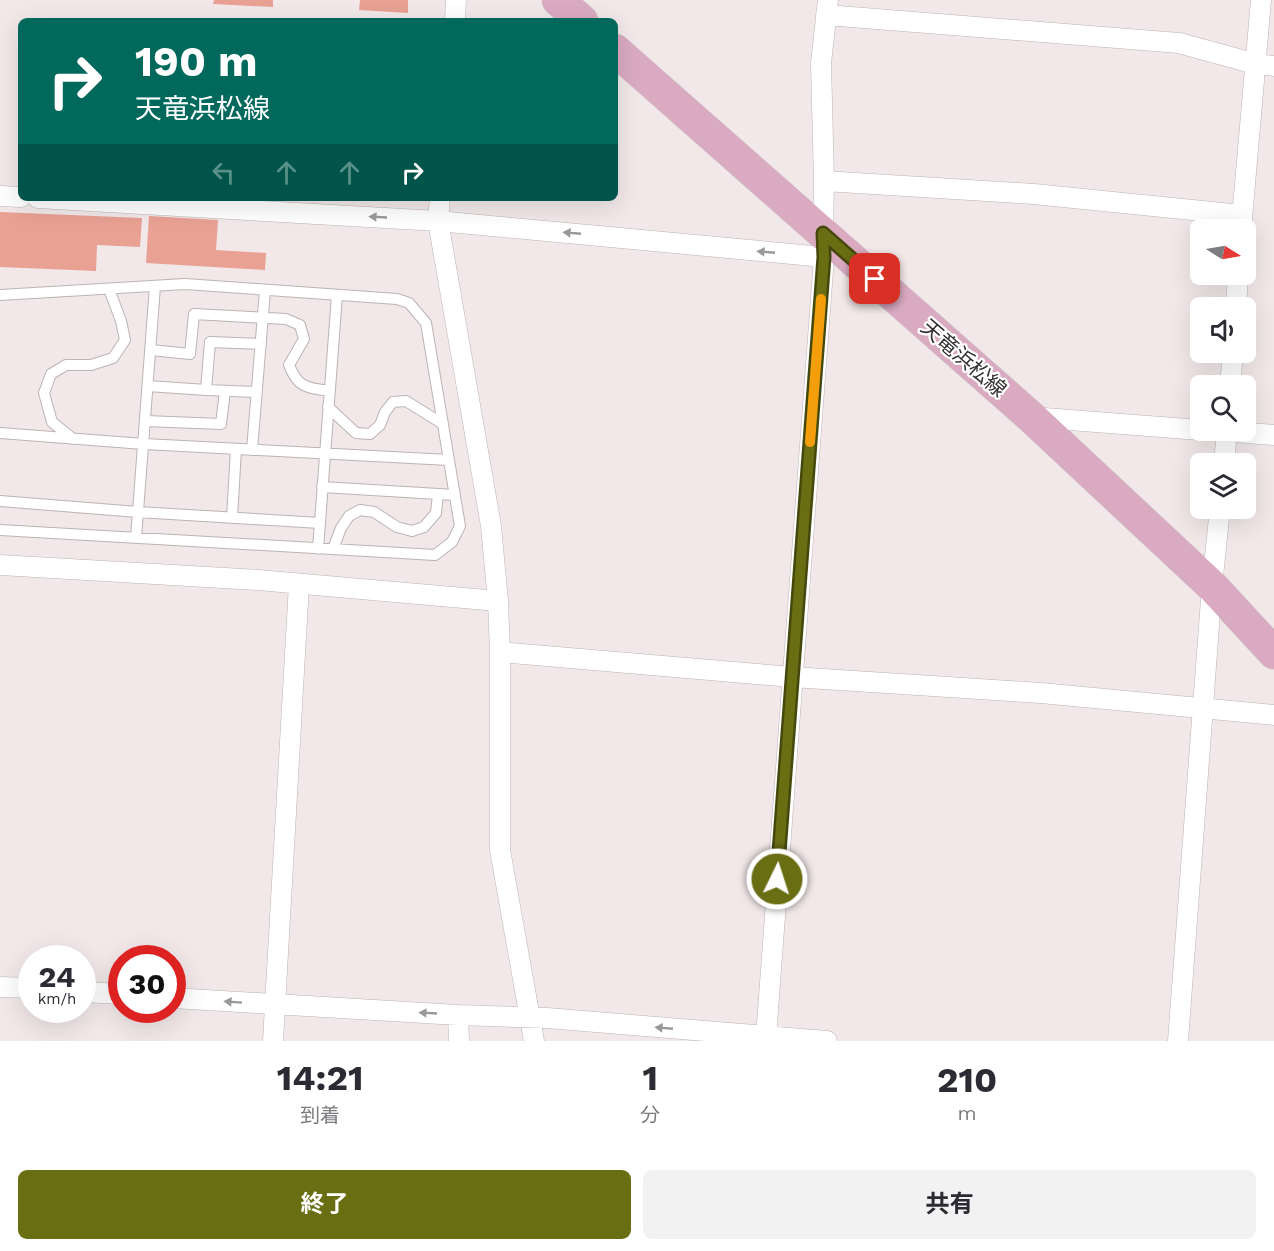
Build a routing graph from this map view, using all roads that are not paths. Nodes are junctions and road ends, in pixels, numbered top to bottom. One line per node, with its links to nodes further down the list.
1 (456, 0): 5 (street)
2 (558, 0): 6 (main road)
3 (1261, 0): 8 (street)
4 (827, 8): 8 (street); 9 (street)
5 (454, 18)
6 (579, 18)
7 (618, 53): 17 (main road, 天竜浜松線)
8 (1265, 65): 15 (street)
9 (824, 181): 14 (street); 17 (street)
10 (0, 196): 11 (street)
11 (18, 197)
12 (90, 201): 16 (street, one-way to 12)
13 (440, 201): 16 (street)
14 (1220, 219)
15 (1242, 219)
16 (438, 221): 17 (street, one-way to 16); 60 (street)
17 (824, 245): 32 (main road, 天竜浜松線); 63 (street)
18 (155, 286): 19 (lane); 20 (lane); 25 (lane)
19 (109, 289): 21 (lane); 39 (lane)
20 (265, 290): 22 (lane); 23 (lane)
21 (0, 295)
22 (337, 295): 29 (lane); 34 (lane)
23 (262, 317): 24 (lane); 25 (lane); 29 (lane)
24 (261, 344): 27 (lane); 30 (lane)
25 (151, 350): 26 (lane)
26 (148, 386): 27 (lane); 33 (lane)
27 (206, 390): 28 (lane)
28 (225, 391): 30 (lane); 33 (lane)
29 (330, 391): 31 (lane)
30 (256, 392): 42 (lane)
31 (328, 407): 34 (lane); 43 (lane)
32 (1031, 417): 35 (street); 59 (main road, 天竜浜松線)
33 (145, 421): 40 (lane)
34 (444, 424): 44 (lane)
35 (1190, 429)
36 (0, 433): 39 (lane)
37 (1256, 434): 38 (street)
38 (1274, 435)
39 (73, 439): 40 (lane)
40 (144, 444): 41 (lane); 49 (lane)
41 (236, 449): 42 (lane); 50 (lane)
42 (252, 450): 43 (lane)
43 (325, 453): 44 (lane); 45 (lane)
44 (449, 460): 47 (lane)
45 (322, 487): 46 (lane); 52 (lane)
46 (438, 494): 47 (lane); 56 (lane)
47 (455, 495): 56 (lane)
48 (0, 501): 49 (lane)
49 (138, 512): 50 (lane); 54 (lane)
50 (232, 518): 52 (lane)
51 (1219, 519): 59 (street)
52 (320, 523): 55 (lane)
53 (0, 530): 54 (lane)
54 (136, 538): 55 (lane)
55 (318, 549): 56 (lane)
56 (333, 549)
57 (0, 565): 58 (street)
58 (299, 584): 60 (street); 69 (street)
59 (1212, 586): 62 (main road, 天竜浜松線); 64 (street)
60 (498, 601): 61 (street)
61 (500, 652): 63 (street); 71 (street)
62 (1274, 653)
63 (792, 677): 64 (street); 72 (street)
64 (1203, 708): 65 (street); 77 (street)
65 (1274, 715)
66 (0, 987): 67 (street)
67 (18, 988)
68 (186, 999): 69 (street, one-way to 68)
69 (275, 1005): 70 (street, one-way to 69); 73 (street)
70 (458, 1015): 71 (street); 74 (street)
71 (531, 1019): 72 (street, one-way to 71); 75 (street)
72 (766, 1037): 76 (street)
73 (273, 1041)
74 (459, 1041)
75 (534, 1041)
76 (827, 1041)
77 (1178, 1041)

